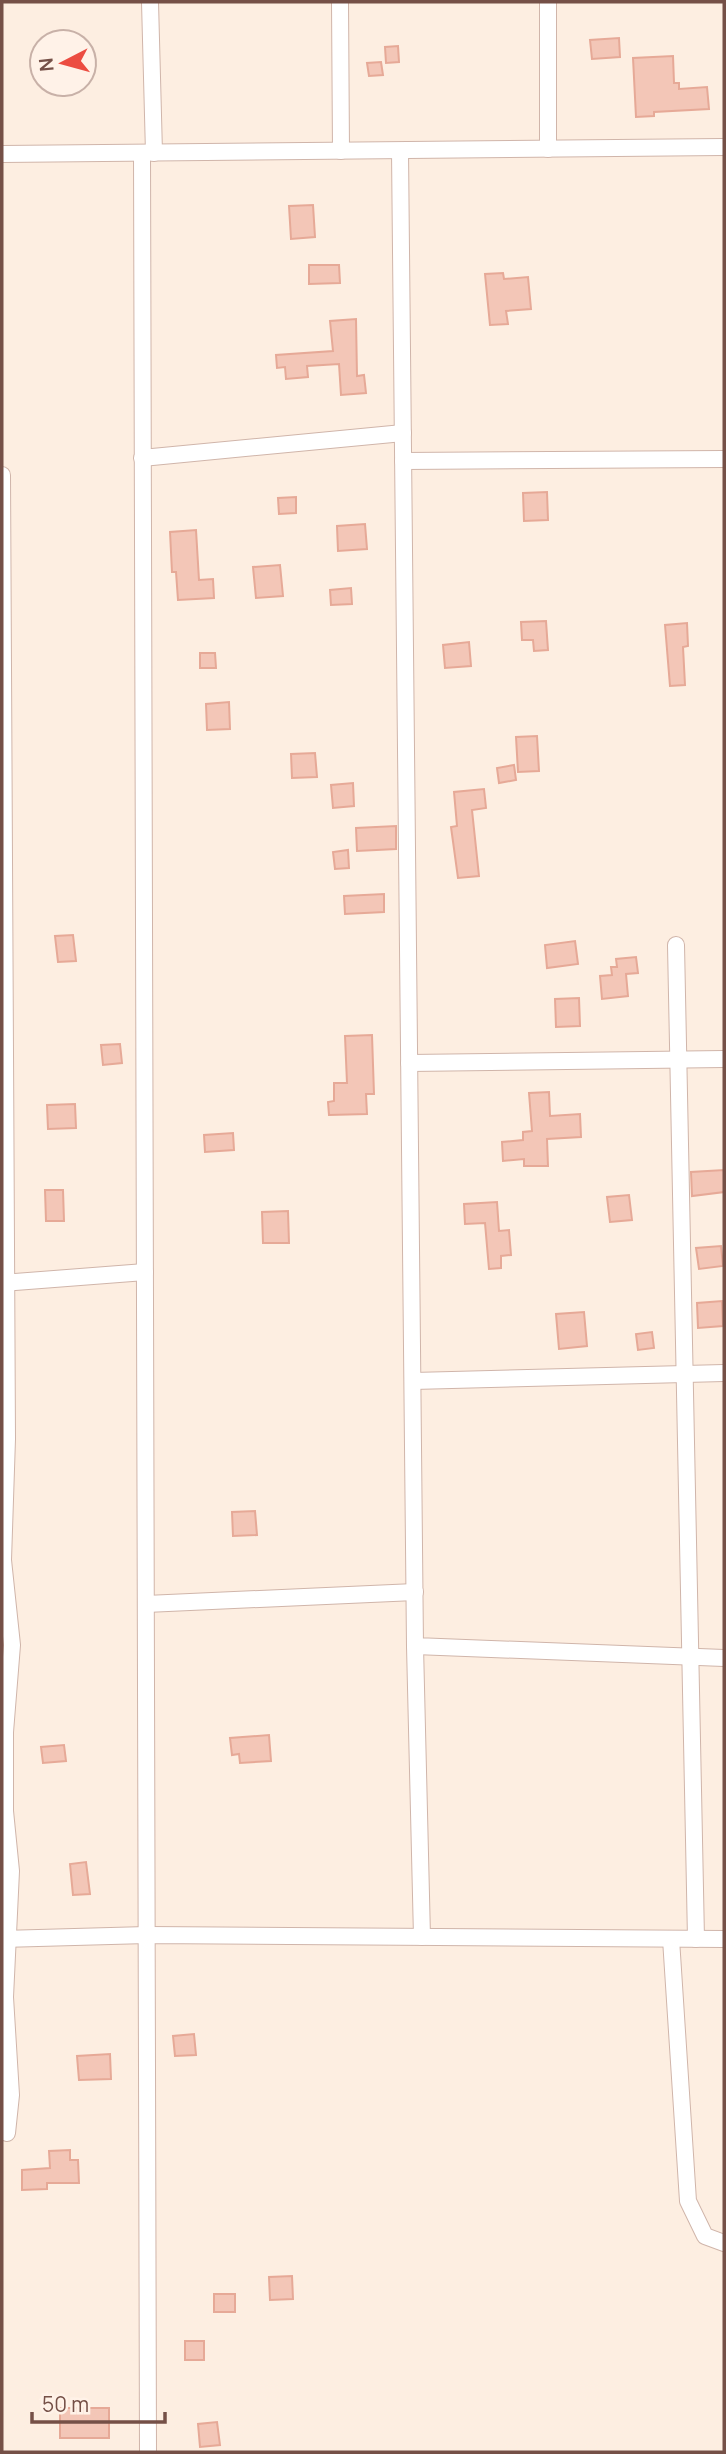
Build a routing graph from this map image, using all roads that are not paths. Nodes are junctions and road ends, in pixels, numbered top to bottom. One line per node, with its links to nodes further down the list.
1 (150, 2): 8 (street)
2 (340, 2): 7 (street)
3 (548, 2): 5 (street)
4 (724, 147): 5 (street)
5 (548, 149): 6 (street)
6 (400, 150): 7 (street); 10 (street)
7 (341, 151): 8 (street)
8 (148, 153): 9 (street); 11 (street)
9 (2, 155)
10 (403, 433): 11 (street); 13 (street)
11 (142, 458): 19 (street)
12 (724, 459): 13 (street)
13 (403, 461): 18 (street)
14 (2, 475): 20 (street)
15 (676, 945): 17 (street)
16 (724, 1059): 17 (street)
17 (678, 1060): 18 (street); 22 (street)
18 (409, 1063): 23 (street)
19 (145, 1272): 20 (street); 25 (street)
20 (4, 1283): 31 (street)
21 (724, 1373): 22 (street)
22 (685, 1374): 23 (street); 27 (street)
23 (413, 1381): 24 (street)
24 (415, 1592): 25 (street); 26 (street)
25 (146, 1604): 29 (street)
26 (415, 1646): 27 (street); 30 (street)
27 (690, 1657): 28 (street); 33 (street)
28 (724, 1658)
29 (147, 1934): 30 (street); 31 (street); 37 (street)
30 (422, 1937): 32 (street)
31 (5, 1939): 35 (street)
32 (671, 1939): 33 (street); 36 (street)
33 (696, 1939): 34 (street)
34 (724, 1939)
35 (7, 2133)
36 (724, 2243)
37 (148, 2452)

